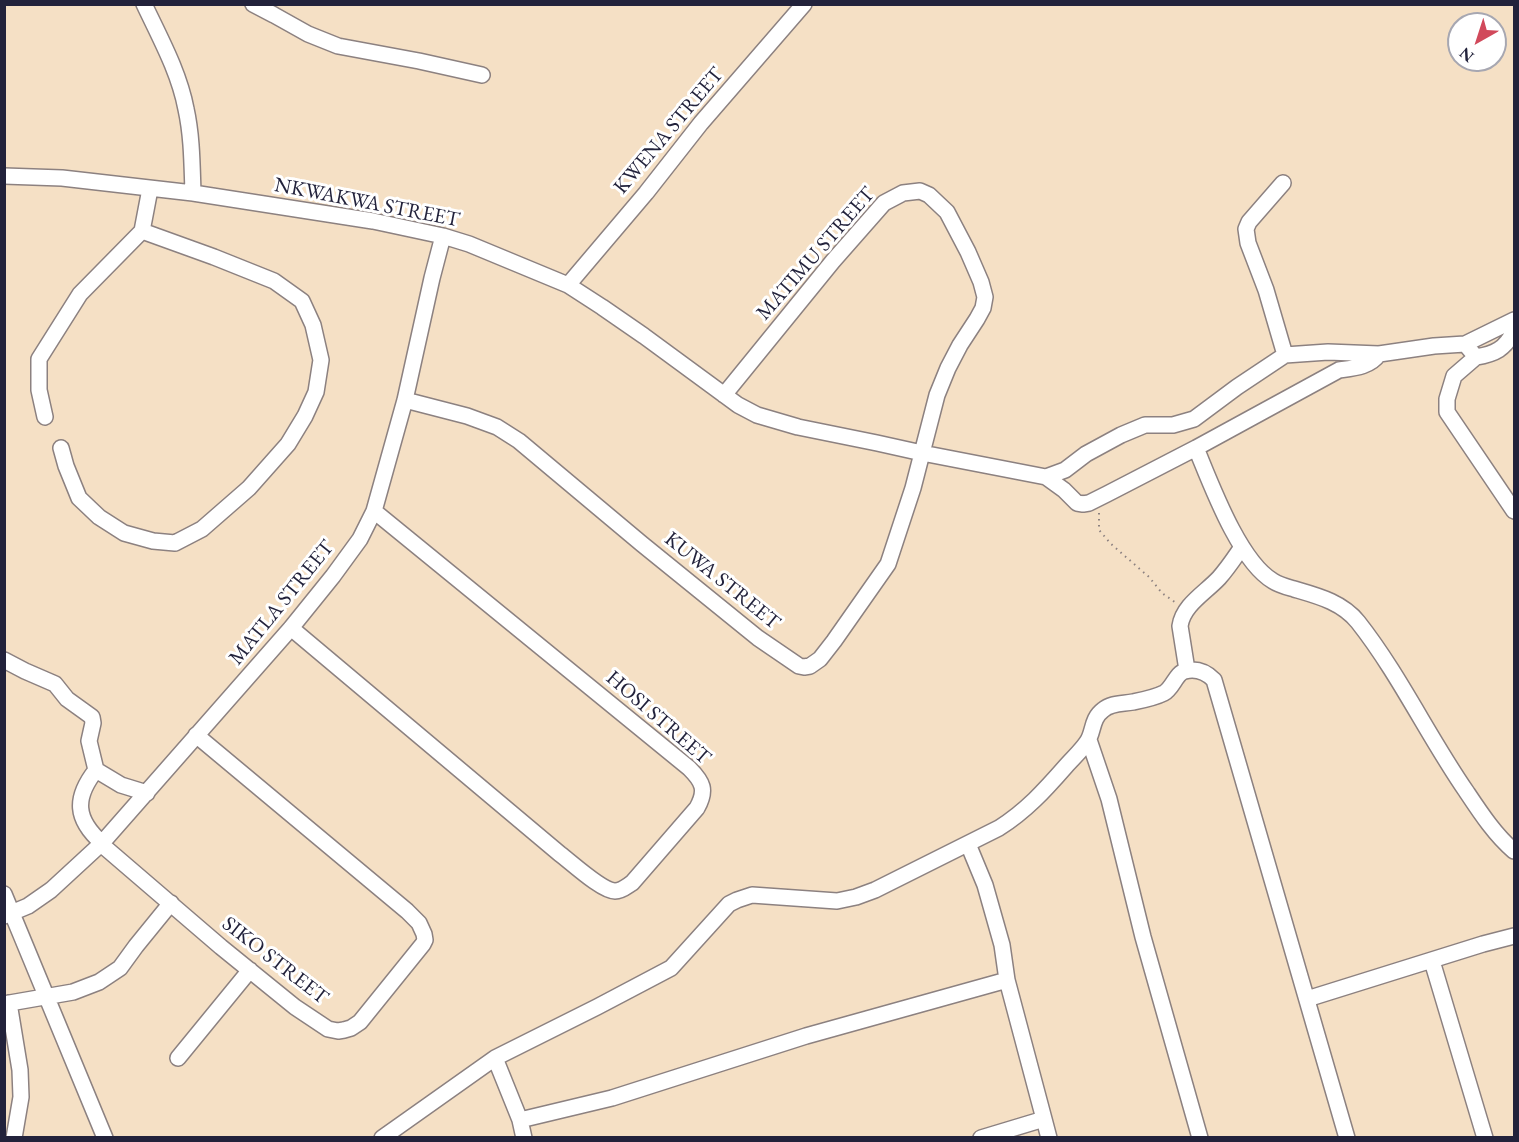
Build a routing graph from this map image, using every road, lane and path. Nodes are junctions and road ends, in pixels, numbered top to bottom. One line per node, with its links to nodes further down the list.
1 (144, 4): 8 (street)
2 (253, 4): 4 (street)
3 (804, 4): 11 (street, KWENA STREET)
4 (482, 75)
5 (4, 176): 7 (street, NKWAKWA STREET)
6 (1283, 183): 16 (street)
7 (150, 189): 8 (street, NKWAKWA STREET); 9 (street)
8 (193, 193): 10 (street, NKWAKWA STREET)
9 (142, 231): 20 (street); 22 (street)
10 (443, 236): 11 (street, NKWAKWA STREET); 19 (street, MATLA STREET)
11 (568, 285): 18 (street, NKWAKWA STREET)
12 (1515, 320): 14 (street)
13 (1515, 332): 17 (street)
14 (1465, 344): 15 (street); 17 (street)
15 (1379, 354): 16 (street); 21 (street)
16 (1285, 355): 24 (street)
17 (1476, 357): 27 (street)
18 (724, 395): 23 (street, NKWAKWA STREET); 23 (street, MATIMU STREET)
19 (405, 400): 23 (street, KUWA STREET); 26 (street, MATLA STREET)
20 (45, 417)
21 (1200, 446): 25 (street); 28 (street)
22 (61, 448)
23 (922, 453): 24 (street, NKWAKWA STREET)
24 (1046, 477): 25 (street)
25 (1101, 497): 29 (path)
26 (374, 511): 30 (street, MATLA STREET); 30 (street, HOSI STREET)
27 (1515, 512)
28 (1242, 547): 29 (street); 39 (street)
29 (1185, 610): 32 (street)
30 (291, 628): 33 (street, MATLA STREET)
31 (4, 660): 35 (street)
32 (1187, 670): 34 (street); 48 (street)
33 (196, 735): 36 (street, MATLA STREET); 45 (street, SIKO STREET)
34 (1089, 740): 38 (street); 60 (street)
35 (96, 770): 36 (street); 37 (street, SIKO STREET)
36 (147, 793): 37 (street, MATLA STREET)
37 (102, 843): 41 (street, SIKO STREET); 42 (street, MATLA STREET)
38 (968, 844): 46 (street); 51 (street)
39 (1515, 851)
40 (4, 894): 42 (street)
41 (171, 903): 45 (street, SIKO STREET); 47 (street)
42 (8, 915): 47 (street)
43 (1515, 936): 44 (street)
44 (1432, 961): 48 (street); 62 (street)
45 (250, 970): 50 (street)
46 (1006, 980): 52 (street); 53 (street)
47 (46, 996): 49 (street); 55 (street)
48 (1306, 999): 61 (street)
49 (7, 1004): 54 (street)
50 (178, 1058)
51 (495, 1058): 53 (street); 56 (street)
52 (1044, 1119): 58 (street); 59 (street)
53 (519, 1120): 57 (street)
54 (14, 1137)
55 (105, 1137)
56 (382, 1137)
57 (525, 1137)
58 (981, 1137)
59 (1049, 1137)
60 (1200, 1137)
61 (1347, 1137)
62 (1485, 1137)

